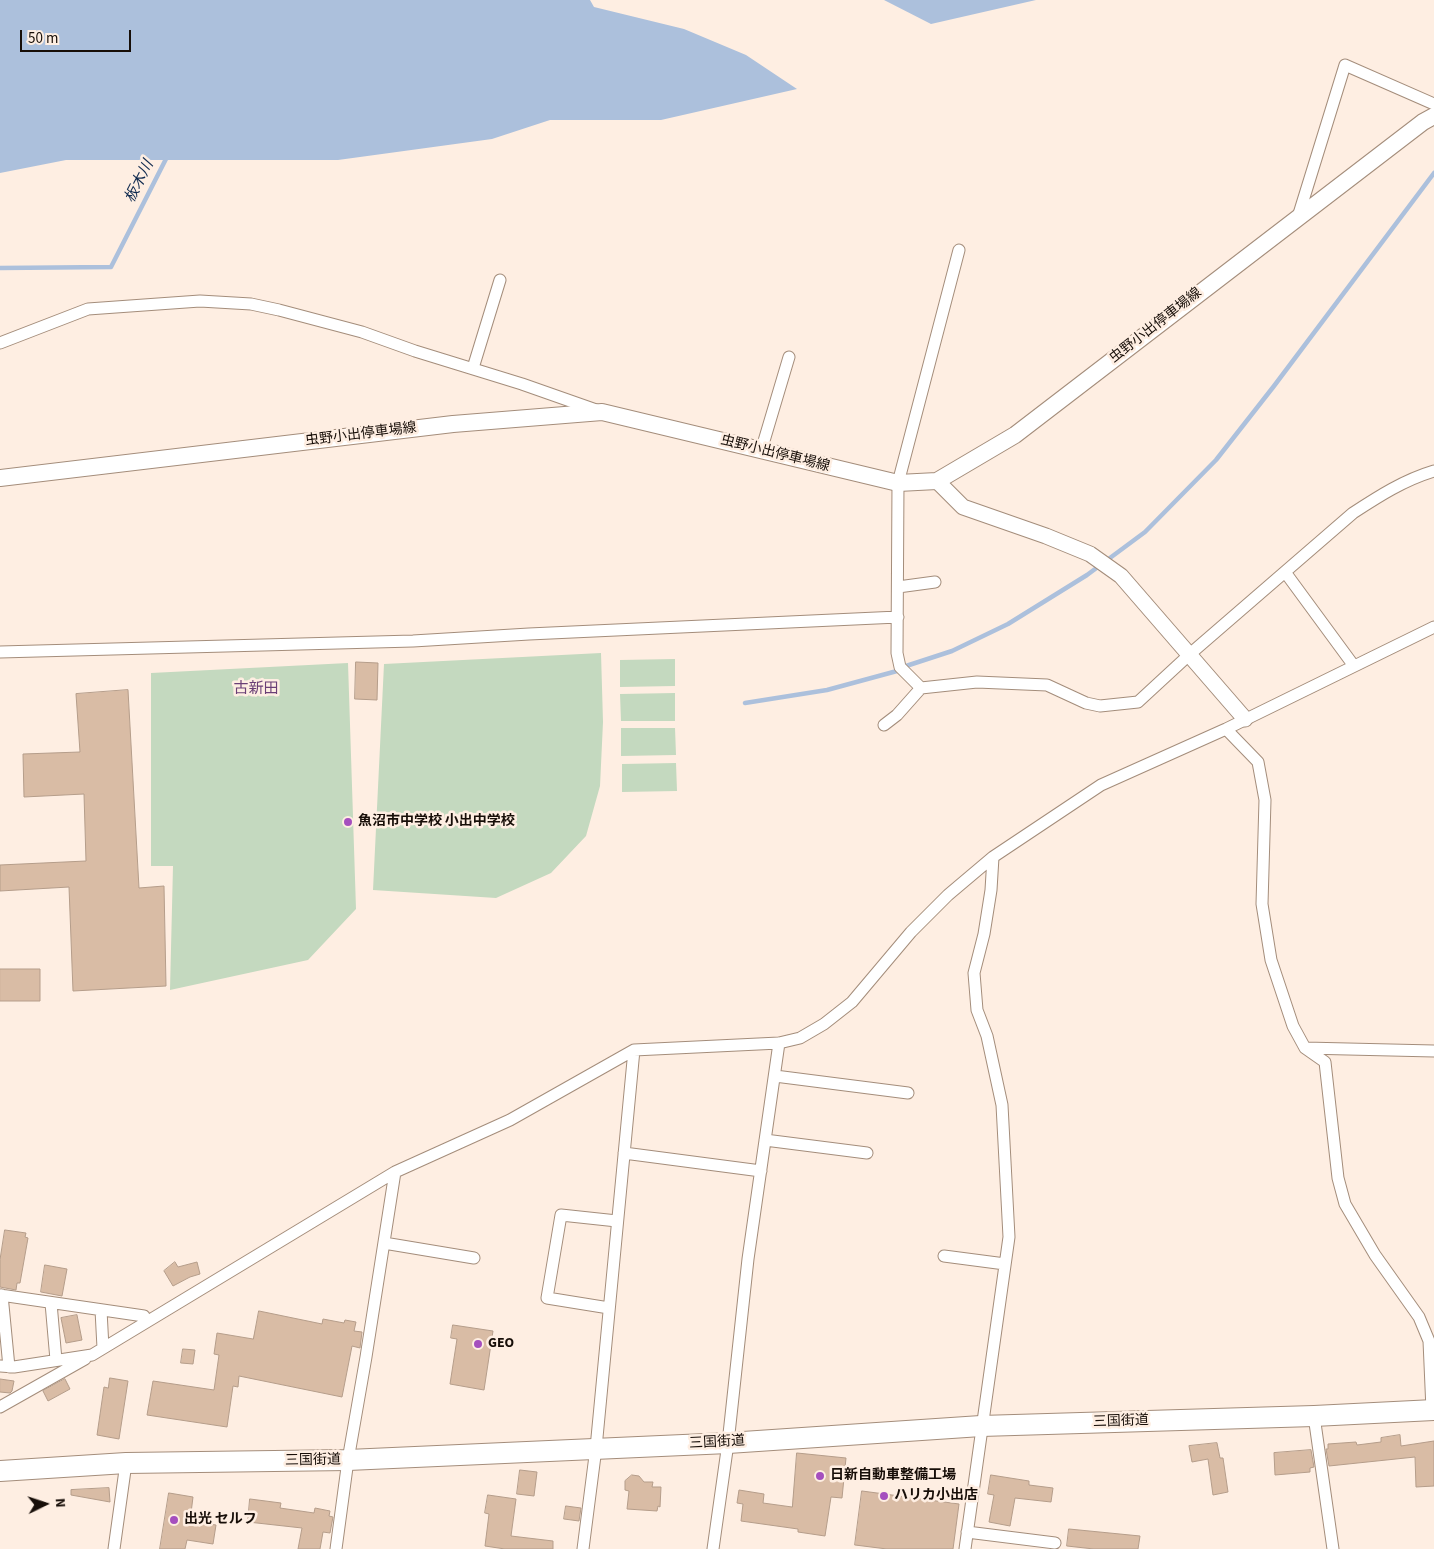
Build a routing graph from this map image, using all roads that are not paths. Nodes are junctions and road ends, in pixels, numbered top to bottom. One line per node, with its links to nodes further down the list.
1 (1434, 104): 3 (street)
2 (1434, 116): 3 (main road, 虫野小出停車場線)
3 (1298, 217): 13 (main road, 虫野小出停車場線)
4 (960, 250): 14 (street)
5 (500, 280): 8 (street)
6 (0, 342): 8 (street)
7 (789, 357): 10 (street)
8 (473, 368): 9 (street)
9 (602, 412): 10 (main road, 虫野小出停車場線); 12 (main road, 虫野小出停車場線)
10 (761, 450): 14 (main road, 虫野小出停車場線)
11 (1434, 471): 15 (street)
12 (0, 478)
13 (937, 481): 14 (main road, 虫野小出停車場線); 21 (street)
14 (898, 483): 17 (street)
15 (1285, 572): 21 (street); 22 (street)
16 (935, 582): 17 (street)
17 (898, 587): 18 (street)
18 (898, 617): 20 (street); 23 (street)
19 (1434, 627): 22 (street)
20 (0, 652)
21 (1190, 654): 23 (street); 24 (street)
22 (1354, 666): 24 (street)
23 (921, 688): 25 (street)
24 (1245, 719): 26 (street)
25 (884, 725)
26 (1226, 729): 27 (street); 29 (street)
27 (993, 857): 28 (street); 43 (street)
28 (780, 1043): 30 (street); 32 (street)
29 (1305, 1048): 31 (street); 54 (street)
30 (634, 1050): 35 (street); 38 (street)
31 (1434, 1051)
32 (774, 1076): 33 (street); 34 (street)
33 (908, 1093)
34 (765, 1140): 36 (street); 37 (street)
35 (624, 1153): 37 (street); 39 (street)
36 (867, 1153)
37 (761, 1171): 57 (street)
38 (395, 1172): 40 (street); 49 (street)
39 (618, 1222): 46 (street); 46 (street)
40 (384, 1243): 42 (street); 59 (street)
41 (944, 1256): 43 (street)
42 (474, 1258)
43 (1005, 1264): 56 (street)
44 (1, 1295): 45 (street); 52 (street)
45 (51, 1302): 47 (street); 51 (street)
46 (609, 1308): 58 (street)
47 (101, 1310): 48 (street); 49 (street)
48 (144, 1316)
49 (103, 1348): 50 (street)
50 (92, 1354): 51 (street); 53 (street)
51 (56, 1360): 52 (street)
52 (5, 1367)
53 (0, 1407)
54 (1433, 1410): 55 (highway, 三国街道)
55 (1314, 1416): 56 (highway, 三国街道); 69 (street)
56 (982, 1426): 57 (highway, 三国街道); 62 (street)
57 (728, 1443): 58 (highway, 三国街道); 67 (street)
58 (596, 1448): 59 (highway, 三国街道); 66 (street)
59 (348, 1460): 60 (highway, 三国街道); 65 (street)
60 (126, 1463): 61 (highway, 三国街道); 64 (street)
61 (0, 1471)
62 (968, 1532): 63 (street); 68 (street)
63 (1055, 1543)
64 (114, 1549)
65 (336, 1549)
66 (583, 1549)
67 (713, 1549)
68 (965, 1549)
69 (1333, 1549)

